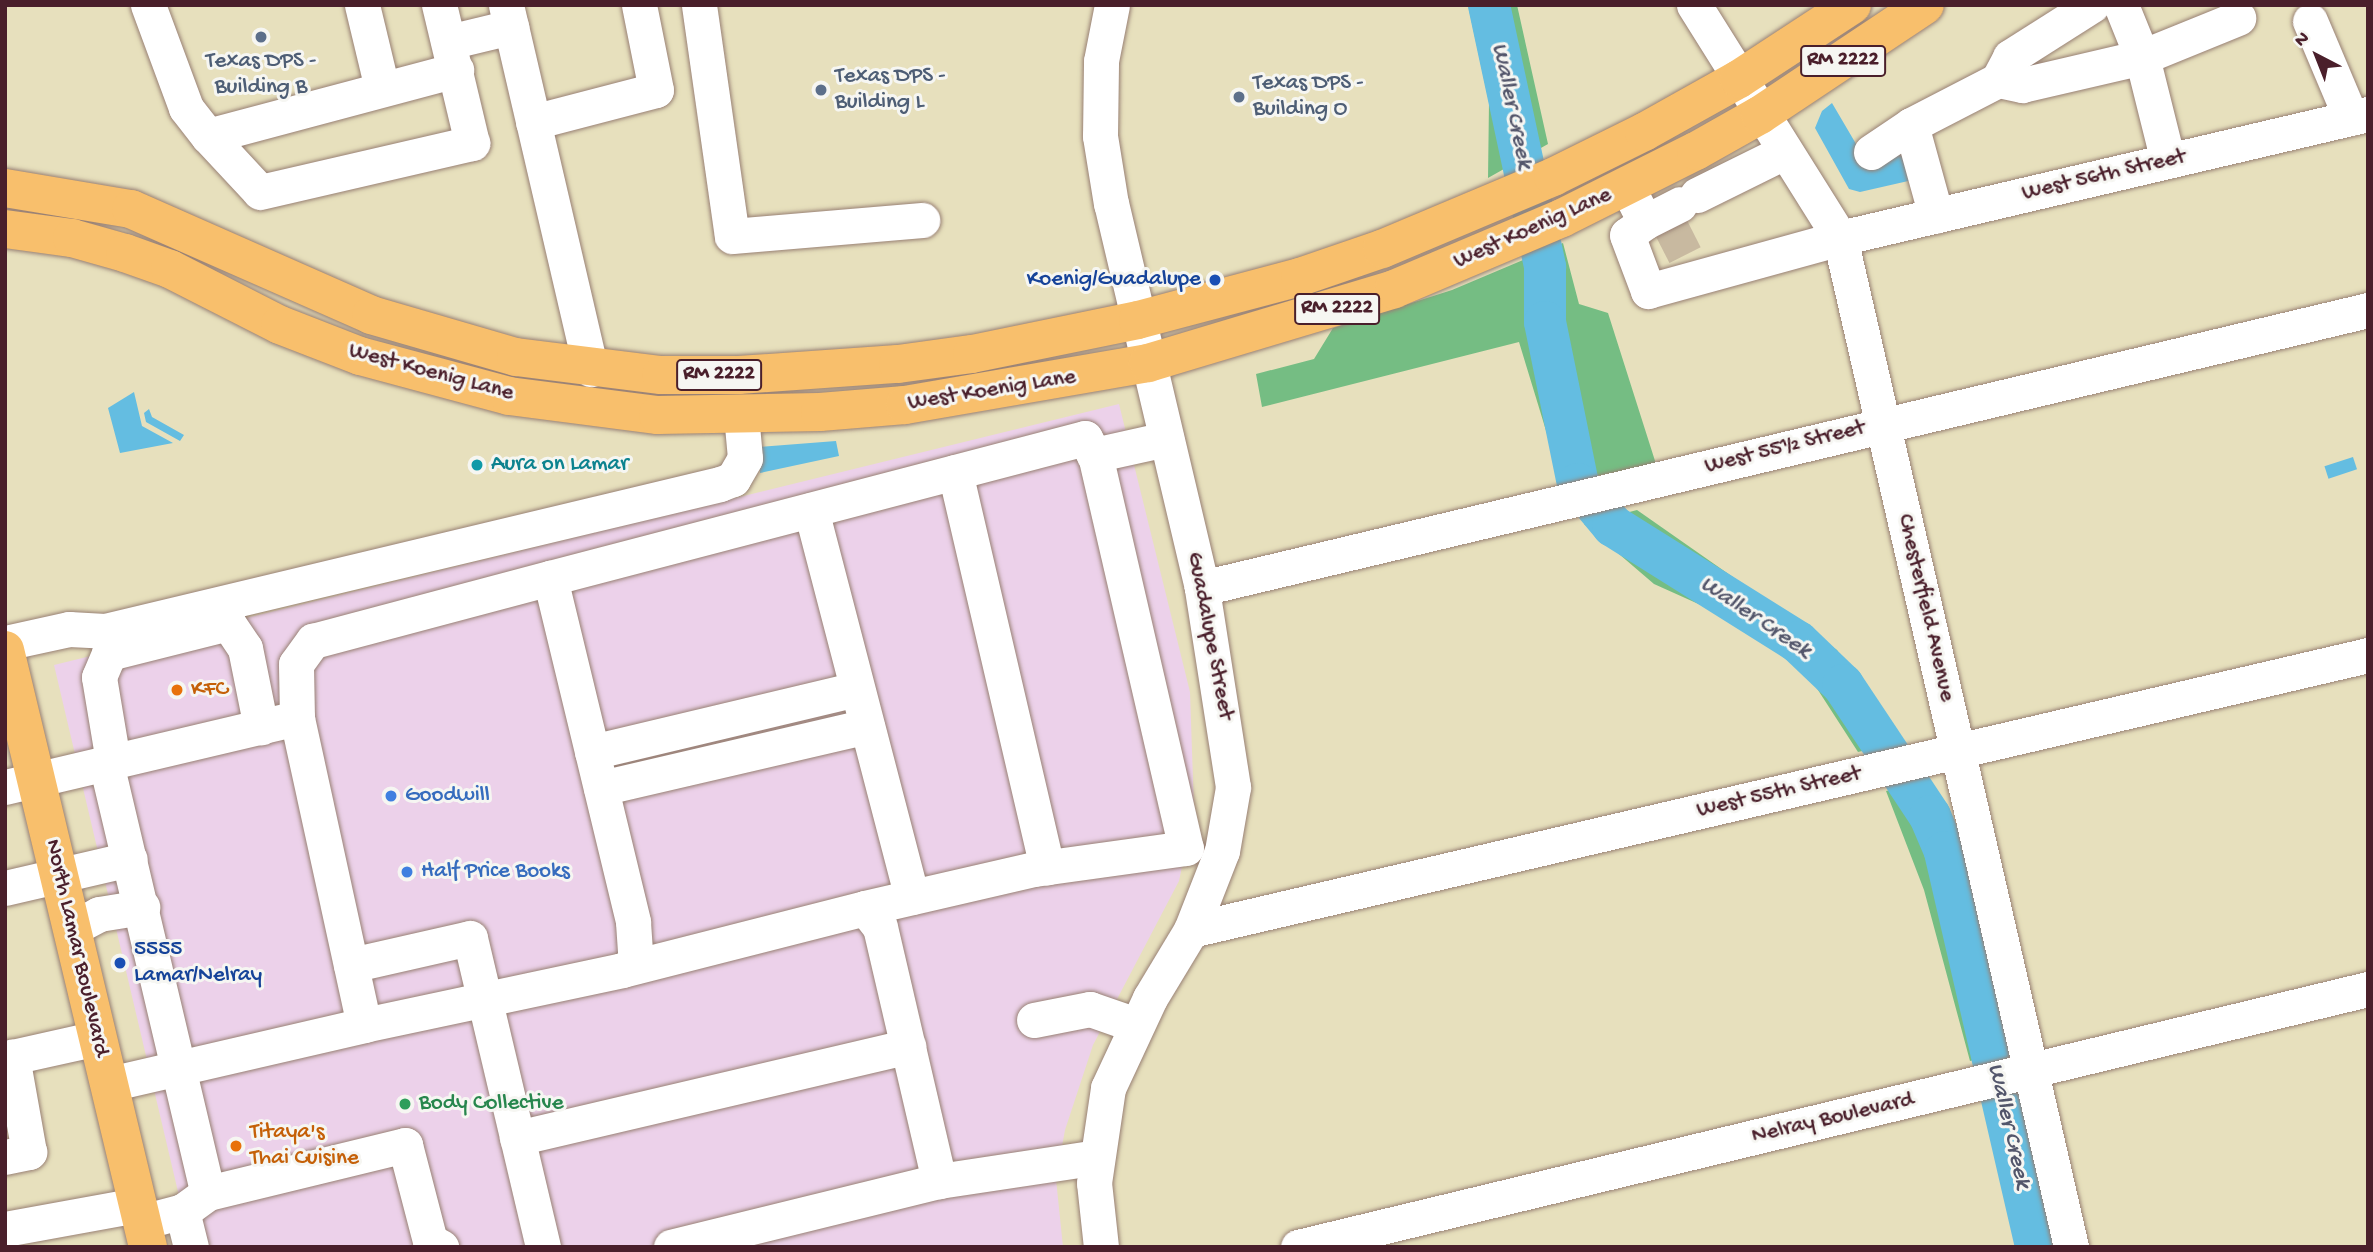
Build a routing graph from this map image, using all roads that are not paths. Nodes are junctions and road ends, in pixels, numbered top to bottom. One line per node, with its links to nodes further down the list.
1 (148, 5): 24 (street)
2 (362, 5): 19 (street)
3 (439, 5): 15 (street)
4 (639, 5): 22 (street)
5 (699, 5): 31 (street)
6 (1112, 5): 35 (street, Guadalupe Street)
7 (1694, 5): 17 (street, Chesterfield Avenue)
8 (1852, 5): 17 (main road, West Koenig Lane / RM 2222)
9 (1924, 5): 20 (main road, West Koenig Lane / RM 2222)
10 (2092, 5): 18 (street)
11 (2121, 5): 16 (street)
12 (508, 16): 15 (street); 22 (street)
13 (2238, 18): 16 (street)
14 (2310, 21): 21 (street)
15 (452, 56): 19 (street); 24 (street)
16 (2142, 57): 18 (street); 27 (street)
17 (1739, 79): 20 (street, Chesterfield Avenue); 35 (main road, West Koenig Lane / RM 2222)
18 (1998, 80): 23 (street)
19 (382, 88): 24 (street)
20 (1760, 115): 25 (street, Chesterfield Avenue); 29 (main road, West Koenig Lane / RM 2222)
21 (2360, 116): 27 (street, West 56th Street)
22 (533, 122): 37 (street)
23 (1911, 125): 26 (street); 30 (street)
24 (208, 136)
25 (1784, 152): 29 (street); 33 (street, Chesterfield Avenue)
26 (1871, 152)
27 (2168, 161): 30 (street, West 56th Street)
28 (11, 186): 37 (main road, West Koenig Lane / RM 2222)
29 (1676, 208): 29 (street); 33 (street, West 56th Street); 36 (main road, West Koenig Lane / RM 2222)
30 (1936, 216): 33 (street, West 56th Street)
31 (922, 220)
32 (9, 234): 38 (main road, West Koenig Lane / RM 2222)
33 (1840, 238): 39 (street, Chesterfield Avenue)
34 (2368, 310): 39 (street, West 55½ Street)
35 (1138, 320): 36 (street, Guadalupe Street); 37 (main road, West Koenig Lane / RM 2222)
36 (1148, 363): 38 (main road, West Koenig Lane / RM 2222); 40 (street, Guadalupe Street)
37 (591, 369)
38 (741, 415): 47 (street)
39 (1883, 424): 45 (street, West 55½ Street); 52 (street, Chesterfield Avenue)
40 (1166, 439): 41 (street); 45 (street, Guadalupe Street)
41 (1094, 455): 42 (street); 57 (street)
42 (955, 472): 43 (street); 60 (street)
43 (811, 510): 44 (street); 48 (street)
44 (550, 578): 49 (street); 53 (street)
45 (1202, 589): 58 (street, Guadalupe Street)
46 (2368, 655): 52 (street, West 55th Street)
47 (7, 659): 55 (main road, North Lamar Boulevard)
48 (857, 689): 50 (street); 53 (street)
49 (298, 718): 51 (street); 69 (street)
50 (867, 726): 56 (street); 63 (street)
51 (261, 727): 54 (street); 54 (street)
52 (1959, 751): 67 (street, West 55th Street); 81 (street, Chesterfield Avenue)
53 (592, 752): 56 (street)
54 (110, 762): 55 (street); 59 (street)
55 (21, 783): 61 (main road, North Lamar Boulevard)
56 (601, 788): 70 (street)
57 (1186, 848): 58 (street); 60 (street)
58 (1222, 851): 67 (street, Guadalupe Street)
59 (130, 859): 61 (street); 64 (street)
60 (1047, 867): 63 (street)
61 (59, 875): 62 (street); 66 (main road, North Lamar Boulevard)
62 (5, 888)
63 (912, 897): 65 (street)
64 (142, 907): 66 (street); 80 (street)
65 (865, 908): 70 (street); 78 (street)
66 (71, 929): 77 (main road, North Lamar Boulevard)
67 (1191, 930): 76 (street, Guadalupe Street)
68 (175, 944): 73 (street)
69 (351, 965): 72 (street); 75 (street)
70 (636, 966): 72 (street)
71 (2368, 989): 81 (street, Nelray Boulevard)
72 (483, 999): 75 (street); 83 (street)
73 (189, 1007)
74 (1034, 1020): 76 (street)
75 (364, 1025): 80 (street)
76 (1136, 1025): 85 (street, Guadalupe Street)
77 (98, 1038): 79 (street); 82 (main road, North Lamar Boulevard)
78 (908, 1046): 83 (street); 86 (street)
79 (9, 1058): 84 (street)
80 (181, 1068): 82 (street); 87 (street)
81 (2006, 1079): 97 (street, Nelray Boulevard); 98 (street, Chesterfield Avenue)
82 (109, 1084): 88 (main road, North Lamar Boulevard)
83 (517, 1138): 94 (street)
84 (5, 1157)
85 (1097, 1157): 86 (street); 96 (street, Guadalupe Street)
86 (939, 1181): 95 (street)
87 (195, 1202): 88 (street); 91 (street); 92 (street)
88 (142, 1224): 90 (street)
89 (5, 1229): 90 (street)
90 (60, 1233)
91 (426, 1245)
92 (191, 1247): 93 (street)
93 (208, 1247)
94 (543, 1247)
95 (671, 1247)
96 (1101, 1247)
97 (1298, 1247)
98 (2071, 1247)

